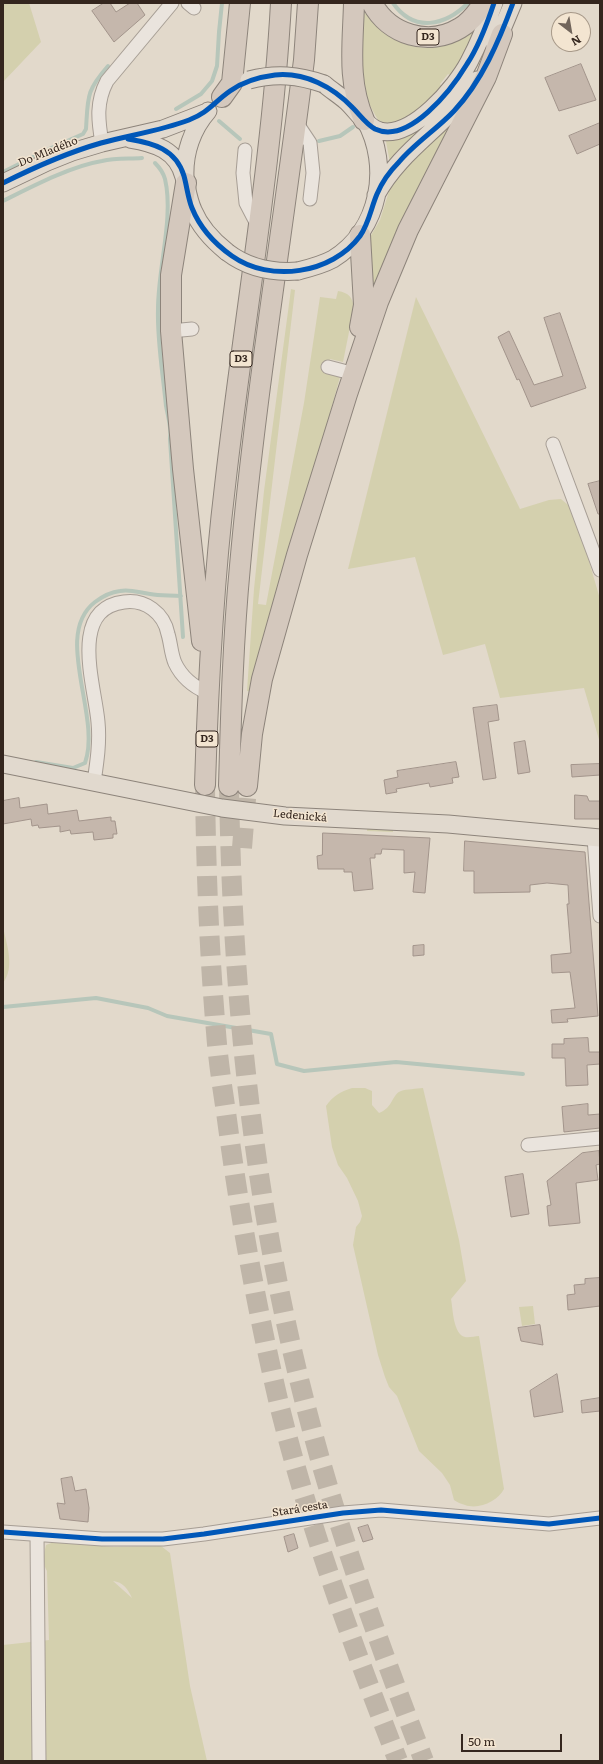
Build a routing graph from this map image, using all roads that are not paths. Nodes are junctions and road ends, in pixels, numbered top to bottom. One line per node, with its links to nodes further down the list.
1 (172, 3): 16 (street)
2 (240, 3): 11 (highway)
3 (281, 3): 22 (highway, D3)
4 (308, 3): 14 (highway, D3)
5 (354, 3): 13 (highway)
6 (372, 3): 7 (highway, D3)
7 (484, 3)
8 (494, 3): 13 (main road)
9 (513, 3): 10 (main road)
10 (502, 34): 20 (main road); 28 (highway, D3)
11 (222, 97): 12 (main road); 13 (main road, bridge)
12 (206, 112): 15 (main road, Do Mladého); 19 (main road)
13 (364, 120): 20 (main road)
14 (296, 122): 21 (street); 28 (highway, D3)
15 (122, 138): 16 (main road, Do Mladého); 19 (main road)
16 (102, 143): 18 (main road, Do Mladého)
17 (245, 150): 22 (street)
18 (3, 183)
19 (186, 183): 23 (main road, bridge); 25 (highway, D3)
20 (376, 195): 23 (main road)
21 (310, 199)
22 (258, 226): 31 (highway, D3)
23 (360, 235): 27 (highway, D3)
24 (192, 329): 25 (street)
25 (171, 331): 31 (highway, D3)
26 (328, 367): 27 (street)
27 (351, 373): 28 (highway, D3)
28 (347, 394)
29 (553, 444): 30 (street)
30 (600, 570)
31 (208, 694): 33 (street); 34 (highway, D3)
32 (3, 764): 33 (main road, Ledenická)
33 (94, 782): 35 (main road, Ledenická)
34 (205, 785)
35 (597, 838): 36 (street)
36 (600, 916)
37 (600, 1138): 38 (street)
38 (528, 1146)
39 (600, 1518): 41 (street, Stará cesta)
40 (3, 1532): 41 (street, Stará cesta)
41 (37, 1535): 42 (street)
42 (38, 1761)

